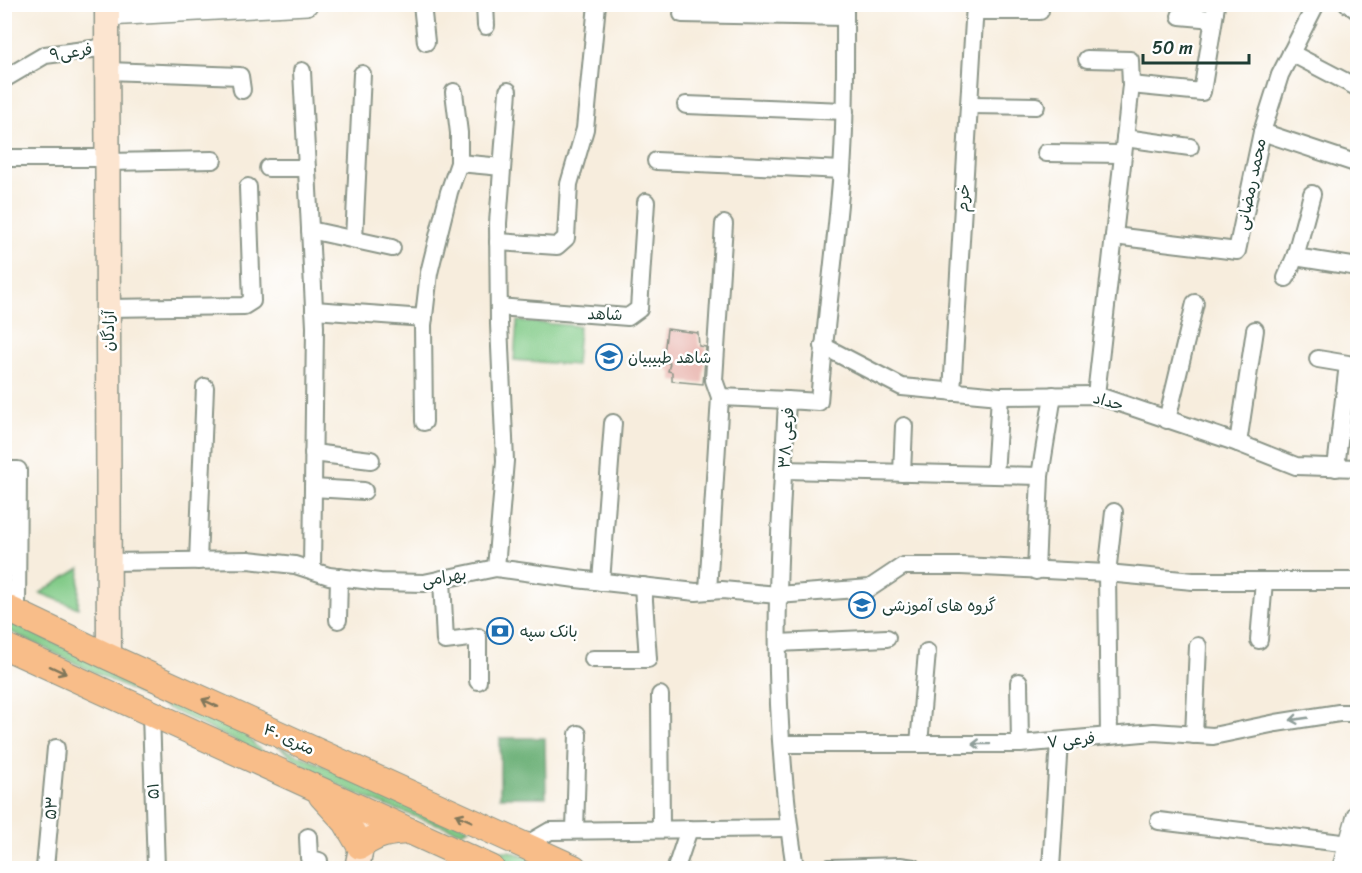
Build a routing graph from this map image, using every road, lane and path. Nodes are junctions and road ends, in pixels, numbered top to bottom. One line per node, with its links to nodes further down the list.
1 (422, 4): 18 (street)
2 (485, 4): 17 (street)
3 (597, 4): 56 (street)
4 (1316, 4): 20 (street, محمد رمضانی)
5 (1348, 4): 13 (street)
6 (306, 5): 7 (street)
7 (240, 6): 9 (street)
8 (975, 8): 12 (street); 32 (street, خرم)
9 (153, 9): 10 (street)
10 (107, 10): 19 (main road, آزادگان)
11 (845, 11): 15 (street); 34 (street, فرعی ۳۸)
12 (1040, 11)
13 (1358, 11)
14 (1214, 12): 16 (street); 26 (street)
15 (682, 14)
16 (1180, 16)
17 (486, 26)
18 (426, 42)
19 (108, 47): 22 (main road, آزادگان); 25 (street, فرعی۹)
20 (1291, 53): 27 (street); 35 (street, محمد رمضانی)
21 (1087, 59): 26 (street)
22 (108, 71): 28 (street); 40 (main road, آزادگان)
23 (302, 71): 47 (street)
24 (362, 74): 55 (street)
25 (4, 80)
26 (1131, 85): 36 (street)
27 (1358, 88)
28 (242, 90)
29 (508, 91): 45 (street)
30 (454, 92): 43 (street)
31 (687, 105): 34 (street)
32 (969, 105): 33 (street); 70 (street, خرم)
33 (1035, 106)
34 (845, 111): 48 (street, فرعی ۳۸)
35 (1262, 132): 44 (street); 54 (street, محمد رمضانی)
36 (1124, 146): 37 (street); 38 (street); 54 (street)
37 (1190, 147)
38 (1046, 153)
39 (4, 158): 40 (street)
40 (108, 160): 41 (street); 63 (main road, آزادگان)
41 (213, 160)
42 (656, 161): 48 (street)
43 (459, 163): 45 (street); 65 (street)
44 (1358, 164)
45 (502, 167): 56 (street)
46 (268, 168): 47 (street)
47 (307, 168): 53 (street)
48 (842, 170): 67 (street, فرعی ۳۸)
49 (248, 187): 63 (street)
50 (1312, 194): 58 (street)
51 (646, 202): 62 (street, شاهد)
52 (724, 224): 74 (street)
53 (310, 230): 55 (street); 64 (street)
54 (1114, 236): 72 (street)
55 (354, 239): 57 (street)
56 (498, 242): 62 (street)
57 (392, 248)
58 (1295, 257): 59 (street); 60 (street)
59 (1358, 267)
60 (1286, 278)
61 (1195, 303): 76 (street)
62 (499, 307): 95 (street)
63 (108, 308): 94 (main road, آزادگان)
64 (314, 310): 65 (street); 81 (street)
65 (424, 318): 77 (street)
66 (1256, 330): 80 (street)
67 (823, 346): 70 (street, حداد); 75 (street, فرعی ۳۸)
68 (1318, 360): 83 (street)
69 (205, 387): 93 (street)
70 (952, 392): 73 (street, حداد)
71 (1053, 395): 72 (street, حداد); 73 (street, حداد); 89 (street)
72 (1096, 395): 76 (street, حداد)
73 (1000, 396): 88 (street)
74 (720, 397): 75 (street); 105 (street)
75 (787, 400): 86 (street, فرعی ۳۸)
76 (1167, 420): 80 (street, حداد)
77 (424, 422)
78 (613, 423): 103 (street)
79 (904, 426): 87 (street)
80 (1238, 443): 83 (street, حداد)
81 (313, 453): 82 (street); 90 (street)
82 (370, 460)
83 (1336, 468): 84 (street, حداد)
84 (1358, 468)
85 (4, 470): 107 (street)
86 (784, 470): 87 (street); 106 (street, فرعی ۳۸)
87 (902, 473): 88 (street)
88 (994, 475): 89 (street)
89 (1040, 476): 97 (street)
90 (313, 488): 91 (street); 96 (street)
91 (364, 491)
92 (1114, 512): 98 (street)
93 (198, 561): 94 (street, بهرامی); 96 (street, بهرامی)
94 (109, 562): 115 (main road, آزادگان)
95 (496, 568): 100 (street, بهرامی); 103 (street, بهرامی)
96 (312, 570): 99 (street, بهرامی)
97 (1036, 571): 98 (street, بهرامی); 106 (street, بهرامی)
98 (1107, 573): 101 (street, بهرامی); 125 (street)
99 (339, 577): 100 (street, بهرامی); 108 (street)
100 (442, 579): 117 (street)
101 (1264, 580): 102 (street, بهرامی); 110 (street)
102 (1358, 580)
103 (601, 582): 104 (street, بهرامی)
104 (643, 586): 105 (street, بهرامی); 116 (street)
105 (708, 591): 106 (street, بهرامی)
106 (778, 595): 111 (street, فرعی ۳۸)
107 (11, 610): 115 (main road, ۴۰ متری)
108 (338, 620)
109 (887, 638): 111 (street)
110 (1260, 640)
111 (778, 643): 127 (street, فرعی ۳۸)
112 (4, 646): 121 (main road, ۴۰ متری, one-way to 121)
113 (1198, 646): 124 (street)
114 (927, 652): 128 (street)
115 (110, 657): 122 (main road, ۴۰ متری, one-way to 115)
116 (593, 659)
117 (478, 681)
118 (1019, 682): 129 (street)
119 (660, 695): 136 (street)
120 (1358, 713): 124 (street, فرعی ۷, one-way to 124)
121 (151, 714): 131 (main road, ۴۰ متری); 145 (street, ۵۱)
122 (246, 719): 132 (main road); 142 (main road, ۴۰ متری, one-way to 122)
123 (578, 734): 138 (street)
124 (1194, 735): 125 (street, فرعی ۷)
125 (1109, 736): 126 (street, فرعی ۷)
126 (1059, 741): 129 (street, فرعی ۷); 153 (street)
127 (782, 744): 128 (street, فرعی ۷); 135 (street, فرعی ۳۸)
128 (919, 744): 129 (street, فرعی ۷, one-way to 128)
129 (1020, 744)
130 (56, 748): 144 (street, ۵۳)
131 (313, 787): 132 (main road, ۴۰ متری); 143 (main road)
132 (368, 813): 139 (main road); 142 (main road); 143 (main road)
133 (1358, 815): 141 (street)
134 (1159, 821): 141 (street)
135 (789, 828): 137 (street); 150 (street, فرعی ۳۸)
136 (661, 829): 137 (street); 138 (street)
137 (689, 829): 149 (street)
138 (575, 830): 142 (street)
139 (410, 831): 143 (main road); 147 (main road)
140 (308, 837): 146 (street)
141 (1350, 844): 154 (street)
142 (524, 846): 148 (main road, ۴۰ متری)
143 (358, 857)
144 (45, 868)
145 (156, 868)
146 (319, 868)
147 (491, 868)
148 (574, 868)
149 (676, 868)
150 (795, 868)
151 (829, 868): 152 (street)
152 (914, 868)
153 (1051, 868)
154 (1343, 868)

